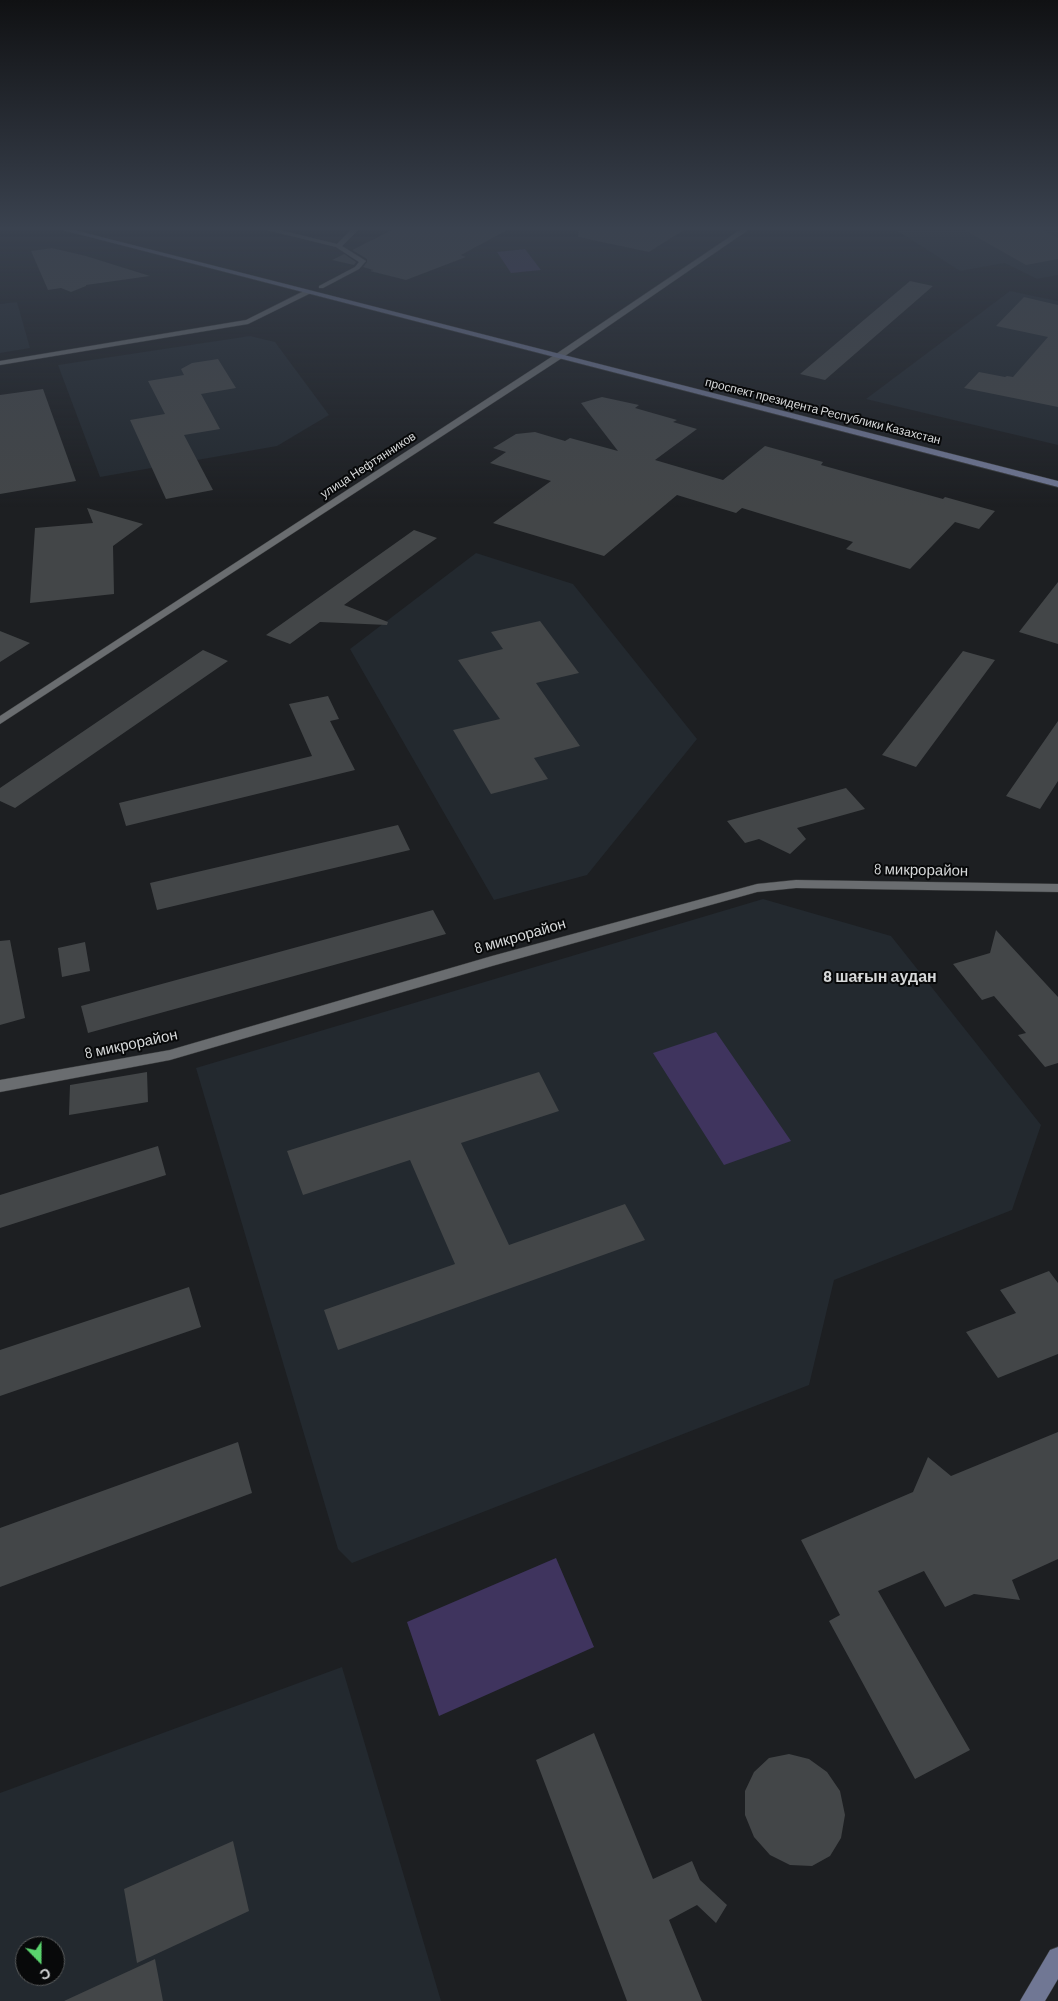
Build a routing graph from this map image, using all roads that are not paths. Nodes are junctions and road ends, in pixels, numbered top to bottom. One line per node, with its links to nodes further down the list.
1 (249, 321): 7 (street)
2 (424, 321): 6 (main road, проспект президента Республики Казахстан)
3 (456, 321): 5 (main road, проспект президента Республики Казахстан)
4 (610, 321): 5 (street, улица Нефтянников)
5 (568, 350): 6 (street, улица Нефтянников); 8 (main road, проспект президента Республики Казахстан)
6 (559, 356): 8 (main road, проспект президента Республики Казахстан); 9 (street, улица Нефтянников)
7 (0, 362)
8 (1058, 482)
9 (0, 721)
10 (1058, 888): 11 (street, 8 микрорайон)
11 (0, 1086)
12 (1058, 1958): 13 (main road)
13 (1032, 2001)

